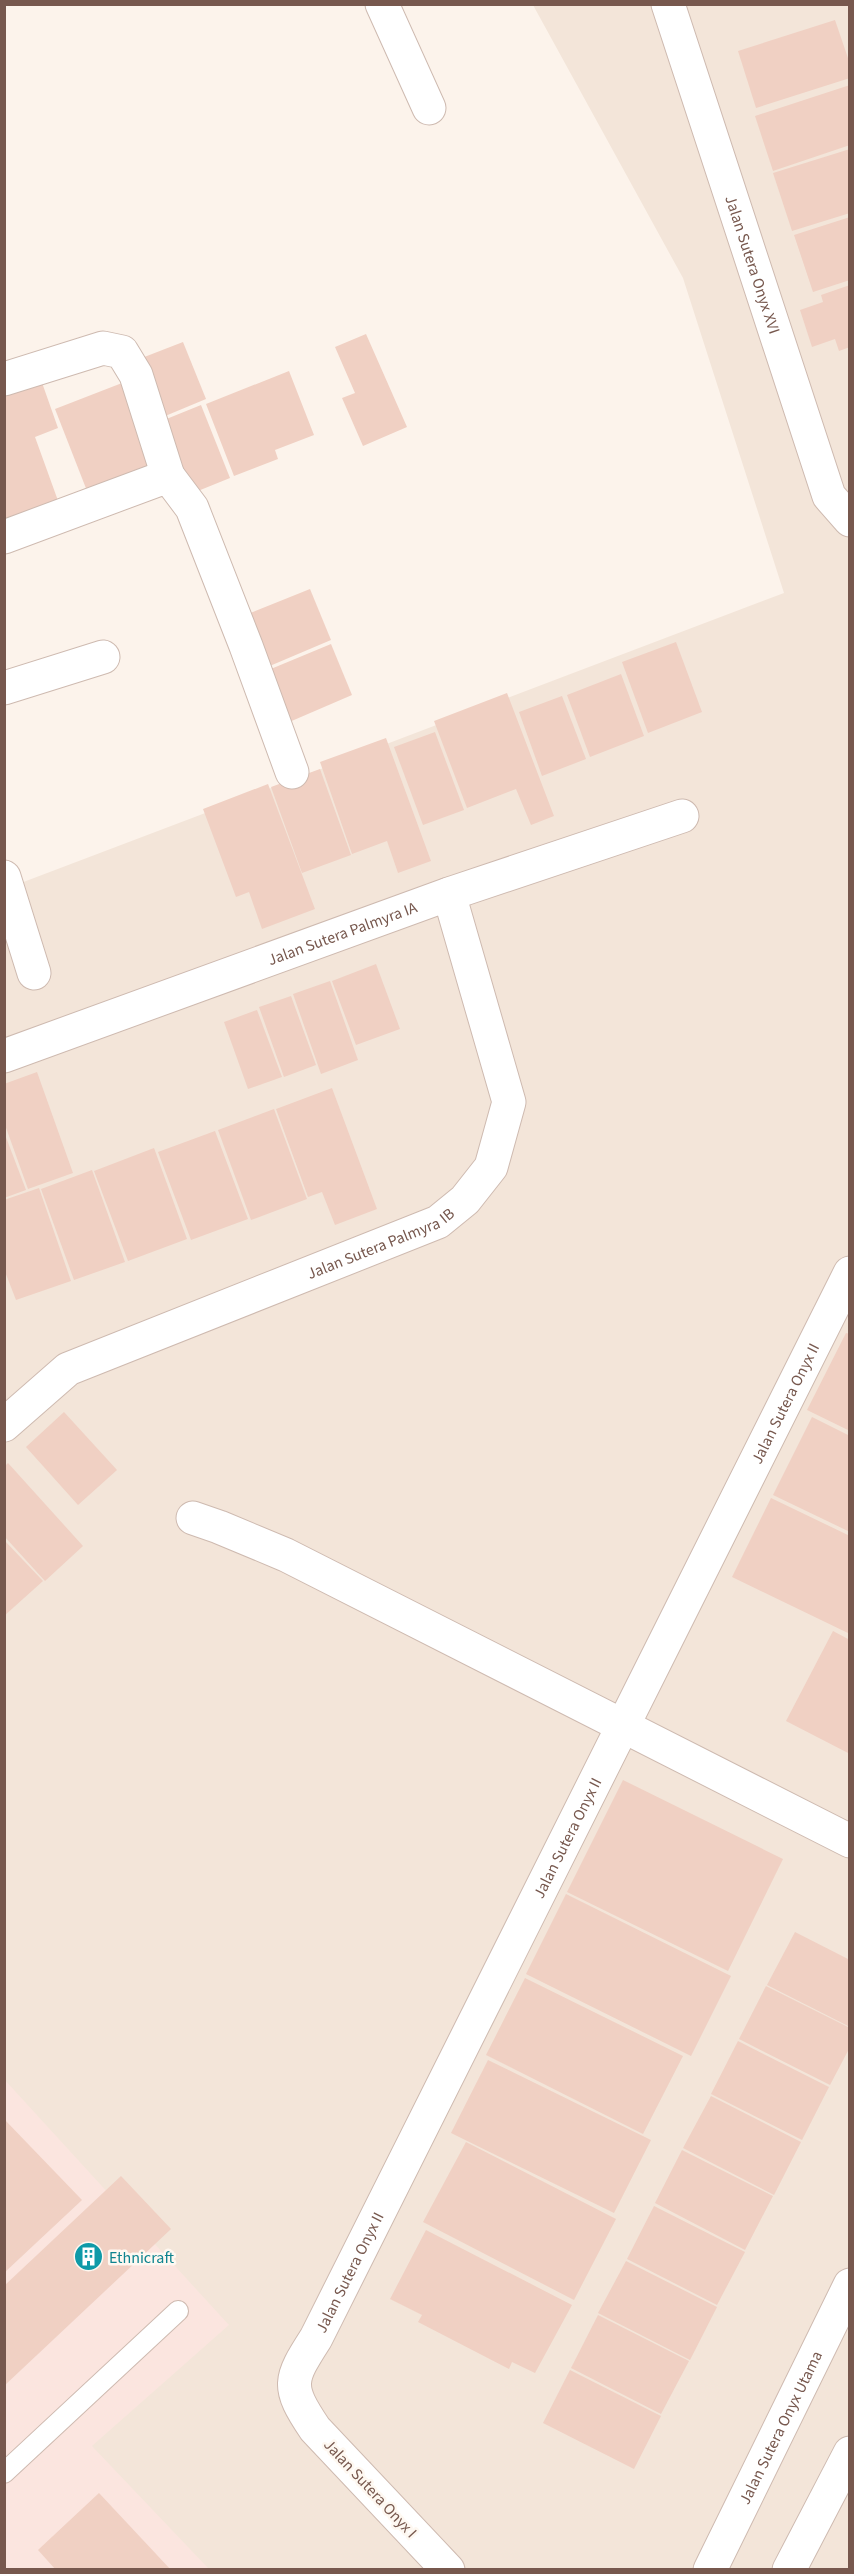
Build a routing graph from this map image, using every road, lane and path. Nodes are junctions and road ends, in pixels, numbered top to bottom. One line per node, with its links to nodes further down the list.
1 (382, 4): 3 (street)
2 (669, 4): 6 (street, Jalan Sutera Onyx XVI)
3 (429, 108)
4 (4, 379): 5 (street)
5 (168, 476): 7 (street); 10 (street)
6 (849, 520)
7 (4, 537)
8 (103, 657): 9 (street)
9 (4, 688)
10 (292, 772)
11 (682, 816): 13 (street, Jalan Sutera Palmyra IA)
12 (4, 877): 14 (street)
13 (449, 894): 15 (street, Jalan Sutera Palmyra IA); 17 (street, Jalan Sutera Palmyra IB)
14 (34, 973)
15 (4, 1056)
16 (849, 1273): 19 (street, Jalan Sutera Onyx II)
17 (4, 1425)
18 (193, 1518): 19 (street)
19 (622, 1726): 20 (street); 23 (street, Jalan Sutera Onyx II)
20 (849, 1841)
21 (849, 2285): 27 (street, Jalan Sutera Onyx Utama)
22 (178, 2310): 25 (lane)
23 (298, 2403): 26 (street, Jalan Sutera Onyx I)
24 (849, 2453): 28 (street)
25 (4, 2473)
26 (448, 2570)
27 (710, 2570)
28 (789, 2570)

